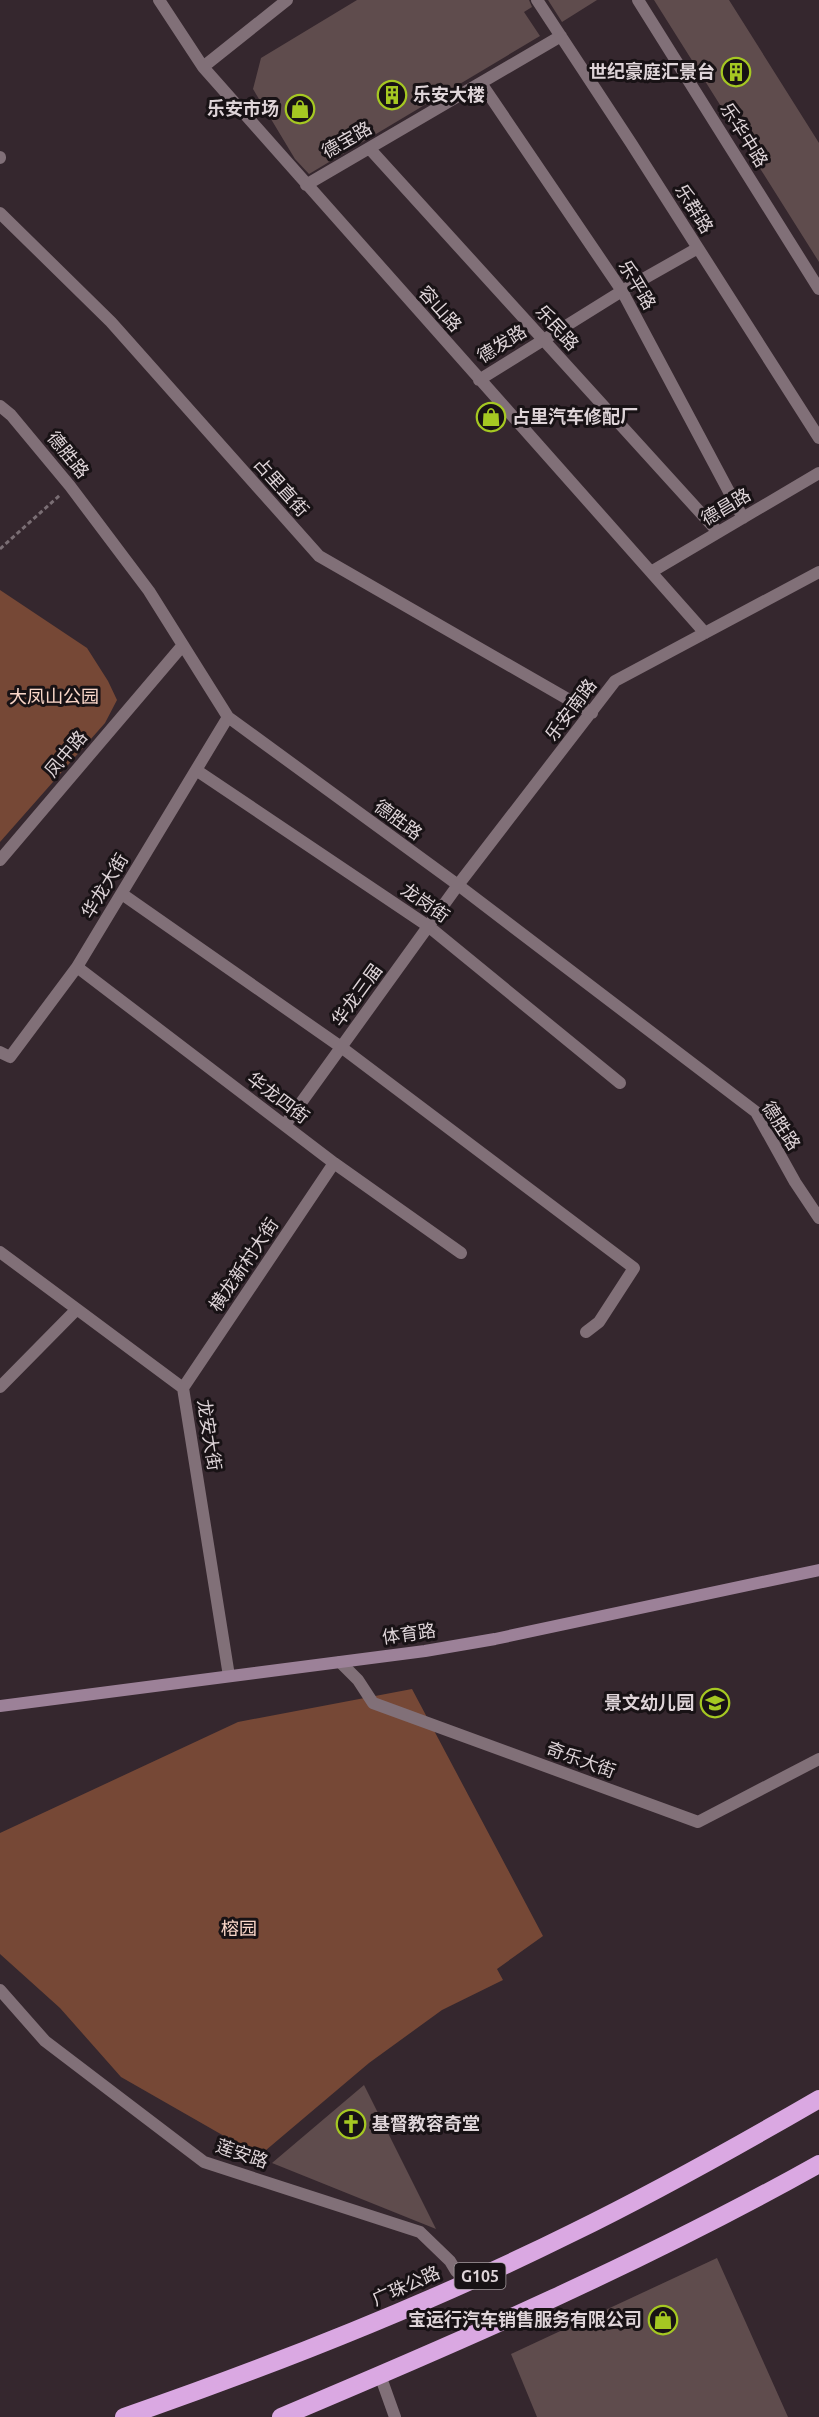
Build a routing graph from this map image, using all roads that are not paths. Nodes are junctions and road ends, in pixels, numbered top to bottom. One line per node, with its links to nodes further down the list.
1 (159, 0): 6 (street, 容山路)
2 (287, 0): 6 (street)
3 (537, 0): 5 (street, 乐群路)
4 (638, 0): 12 (street, 乐华中路)
5 (561, 36): 7 (street, 德宝路); 11 (street, 乐群路)
6 (203, 67): 9 (street, 容山路)
7 (481, 83): 8 (street, 德宝路); 13 (street, 乐平路)
8 (369, 148): 9 (street, 德宝路); 19 (street, 乐民路)
9 (306, 185): 14 (street, 容山路)
10 (0, 213): 24 (street, 占里直街)
11 (698, 248): 13 (street, 德发路); 16 (street, 乐群路)
12 (819, 290)
13 (622, 291): 14 (street, 德发路); 18 (street, 乐平路)
14 (479, 380): 20 (street, 容山路)
15 (0, 406): 23 (street, 德胜路)
16 (819, 438)
17 (819, 473): 18 (street, 德昌路)
18 (743, 518): 19 (street, 德昌路)
19 (718, 532): 20 (street, 德昌路)
20 (651, 572): 22 (street, 容山路)
21 (819, 573): 22 (street, 乐安南路)
22 (705, 633): 24 (street, 乐安南路)
23 (183, 645): 25 (street, 德胜路); 27 (street, 凤中路)
24 (592, 713): 28 (street, 乐安南路)
25 (228, 717): 26 (street, 华龙大街); 28 (street, 德胜路)
26 (196, 770): 29 (street, 华龙大街); 30 (street, 龙岗街)
27 (0, 860)
28 (458, 885): 30 (street, 华龙三届); 37 (street, 德胜路)
29 (122, 894): 31 (street, 华龙大街); 32 (street)
30 (428, 926): 32 (street, 华龙三届); 34 (street, 龙岗街)
31 (77, 967): 33 (street, 华龙大街); 35 (street, 华龙四街)
32 (341, 1047): 35 (street, 华龙三届); 41 (street)
33 (0, 1052)
34 (620, 1083)
35 (285, 1125): 36 (street, 华龙四街)
36 (334, 1163): 39 (street, 华龙四街); 43 (street, 横龙新村大街)
37 (819, 1218)
38 (0, 1252): 40 (street, 龙安大街)
39 (461, 1253)
40 (76, 1310): 42 (street); 43 (street, 龙安大街)
41 (586, 1332)
42 (0, 1388)
43 (183, 1388): 46 (street, 龙安大街)
44 (819, 1570): 45 (street, 体育路)
45 (340, 1662): 46 (street, 体育路); 48 (street, 奇乐大街)
46 (229, 1676): 47 (street, 体育路)
47 (0, 1706)
48 (819, 1759)
49 (0, 1990): 52 (street, 莲安路)
50 (819, 2099): 52 (highway, 广珠公路 / G105)
51 (819, 2164): 53 (highway)
52 (470, 2281): 54 (highway, 广珠公路 / G105)
53 (380, 2375): 55 (highway); 56 (street)
54 (124, 2417)
55 (281, 2417)
56 (395, 2417)

